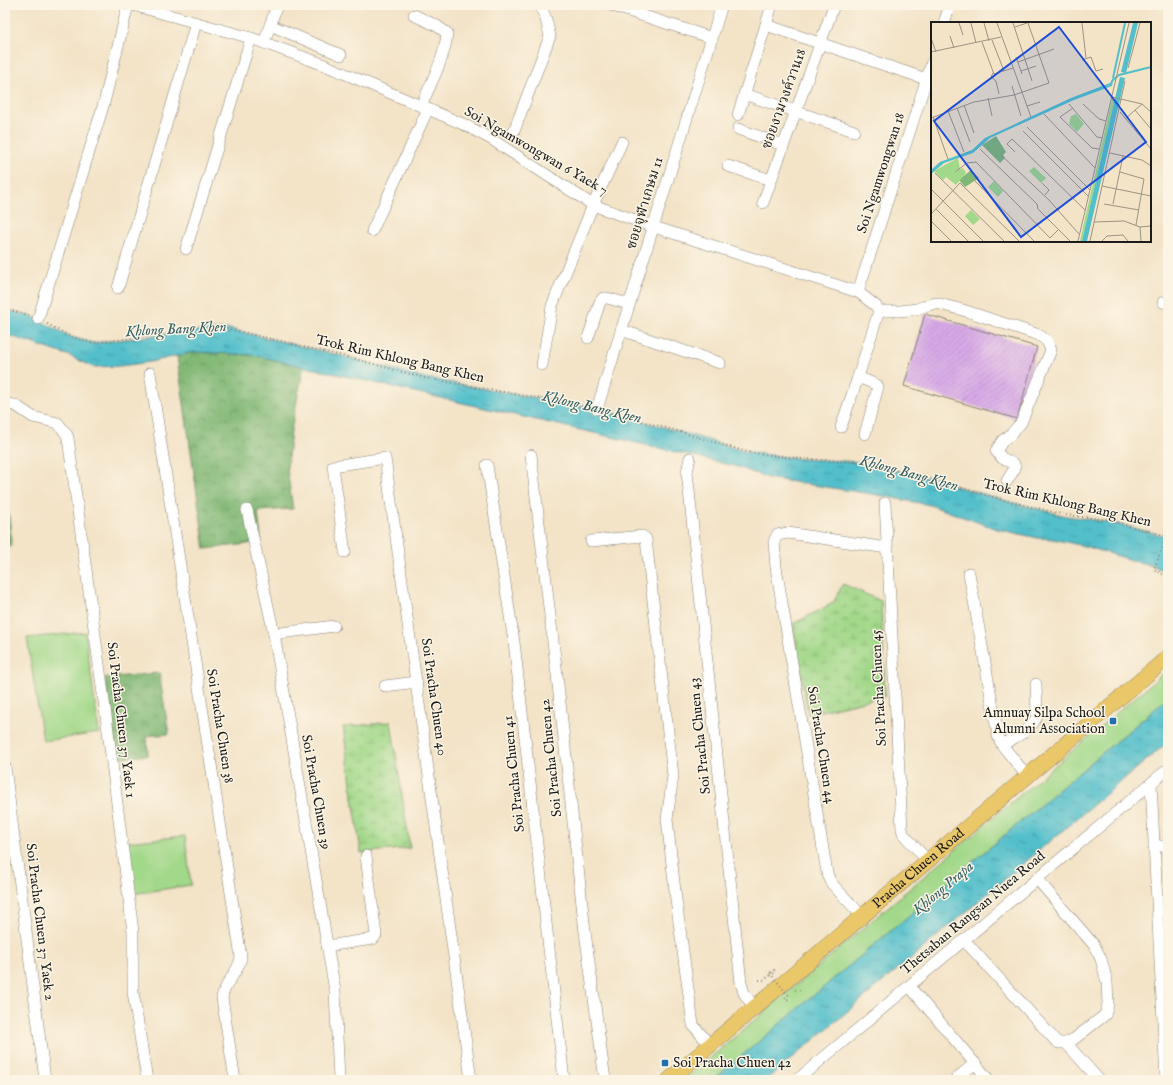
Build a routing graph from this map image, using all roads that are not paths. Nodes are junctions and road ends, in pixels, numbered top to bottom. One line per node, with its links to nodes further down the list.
1 (128, 5): 43 (street)
2 (133, 5): 13 (street, Soi Ngamwongwan 6 Yaek 7)
3 (277, 5): 14 (street)
4 (540, 5): 28 (street)
5 (610, 5): 10 (street)
6 (722, 5): 17 (street, ซอยจุฬาเกษม 11)
7 (772, 5): 15 (street)
8 (834, 5): 19 (street, ซอยงามวงค์วาน18)
9 (950, 5): 12 (street)
10 (644, 10): 17 (street)
11 (414, 15): 24 (street)
12 (944, 22)
13 (196, 23): 16 (street, Soi Ngamwongwan 6 Yaek 7); 39 (street)
14 (270, 25): 18 (street); 20 (street)
15 (766, 25): 19 (street); 23 (street)
16 (251, 38): 18 (street, Soi Ngamwongwan 6 Yaek 7); 38 (street)
17 (712, 38): 36 (street, ซอยจุฬาเกษม 11)
18 (264, 43): 24 (street, Soi Ngamwongwan 6 Yaek 7)
19 (820, 44): 22 (street); 25 (street, ซอยงามวงค์วาน18)
20 (341, 55)
21 (931, 68): 22 (street, Soi Ngamwongwan 18)
22 (929, 81): 40 (street, Soi Ngamwongwan 18)
23 (744, 94): 25 (street); 26 (street)
24 (424, 107): 35 (street, Soi Ngamwongwan 6 Yaek 7); 37 (street)
25 (795, 112): 29 (street); 31 (street, ซอยงามวงค์วาน18)
26 (738, 115)
27 (738, 129): 31 (street)
28 (514, 131)
29 (854, 131)
30 (622, 142): 35 (street)
31 (783, 145): 33 (street, ซอยงามวงค์วาน18)
32 (728, 166): 33 (street)
33 (771, 180): 34 (street, ซอยงามวงค์วาน18)
34 (762, 202)
35 (593, 205): 36 (street, Soi Ngamwongwan 6 Yaek 7); 47 (street)
36 (654, 227): 40 (street, Soi Ngamwongwan 6 Yaek 7); 41 (street, ซอยจุฬาเกษม 11)
37 (372, 231)
38 (186, 249)
39 (118, 288)
40 (858, 292): 42 (street)
41 (629, 304): 44 (street, ซอยจุฬาเกษม 11); 45 (street)
42 (879, 311): 49 (street); 57 (street)
43 (38, 319)
44 (621, 330): 46 (street); 51 (street, ซอยจุฬาเกษม 11)
45 (588, 338)
46 (720, 362)
47 (542, 364)
48 (150, 373): 90 (street, Soi Pracha Chuen 38)
49 (858, 377): 52 (street); 53 (street)
50 (5, 404): 89 (street, Soi Pracha Chuen 37 Yaek 1)
51 (597, 409)
52 (841, 427)
53 (865, 434)
54 (531, 456): 94 (street, Soi Pracha Chuen 42)
55 (690, 458): 84 (street, Soi Pracha Chuen 43)
56 (487, 465): 93 (street, Soi Pracha Chuen 41)
57 (1007, 481)
58 (885, 504): 61 (street, Soi Pracha Chuen 45)
59 (247, 510): 65 (street, Soi Pracha Chuen 39)
60 (591, 541): 86 (street)
61 (887, 548): 78 (street, Soi Pracha Chuen 45); 80 (street, Soi Pracha Chuen 44)
62 (345, 552): 67 (street, Soi Pracha Chuen 40)
63 (969, 573): 70 (street)
64 (334, 626): 65 (street)
65 (274, 634): 82 (street, Soi Pracha Chuen 39)
66 (1168, 658): 73 (main road, Pracha Chuen Road)
67 (417, 682): 69 (street); 92 (street, Soi Pracha Chuen 40)
68 (1036, 684): 70 (street)
69 (385, 686)
70 (1002, 745): 73 (street)
71 (5, 767): 88 (street, Soi Pracha Chuen 37 Yaek 2)
72 (1168, 769): 74 (street, Thetsaban Rangsan Nuea Road)
73 (1027, 776): 78 (main road, Pracha Chuen Road)
74 (1151, 784): 75 (street); 79 (street, Thetsaban Rangsan Nuea Road)
75 (1154, 846): 76 (street); 100 (street)
76 (1168, 846)
77 (366, 856): 82 (street)
78 (928, 861): 80 (main road, Pracha Chuen Road)
79 (1037, 880): 81 (street, Thetsaban Rangsan Nuea Road); 85 (street)
80 (862, 916): 84 (main road, Pracha Chuen Road)
81 (964, 940): 83 (street, Thetsaban Rangsan Nuea Road); 85 (street)
82 (327, 946): 91 (street, Soi Pracha Chuen 39)
83 (909, 986): 87 (street); 96 (street, Thetsaban Rangsan Nuea Road)
84 (754, 1007): 86 (main road, Pracha Chuen Road)
85 (1066, 1043): 99 (street)
86 (710, 1045): 95 (main road, Pracha Chuen Road)
87 (975, 1063): 97 (street); 98 (street)
88 (45, 1080)
89 (147, 1080)
90 (235, 1080)
91 (339, 1080)
92 (471, 1080)
93 (564, 1080)
94 (605, 1080)
95 (669, 1080)
96 (797, 1080)
97 (955, 1080)
98 (989, 1080)
99 (1099, 1080)
100 (1166, 1080)

